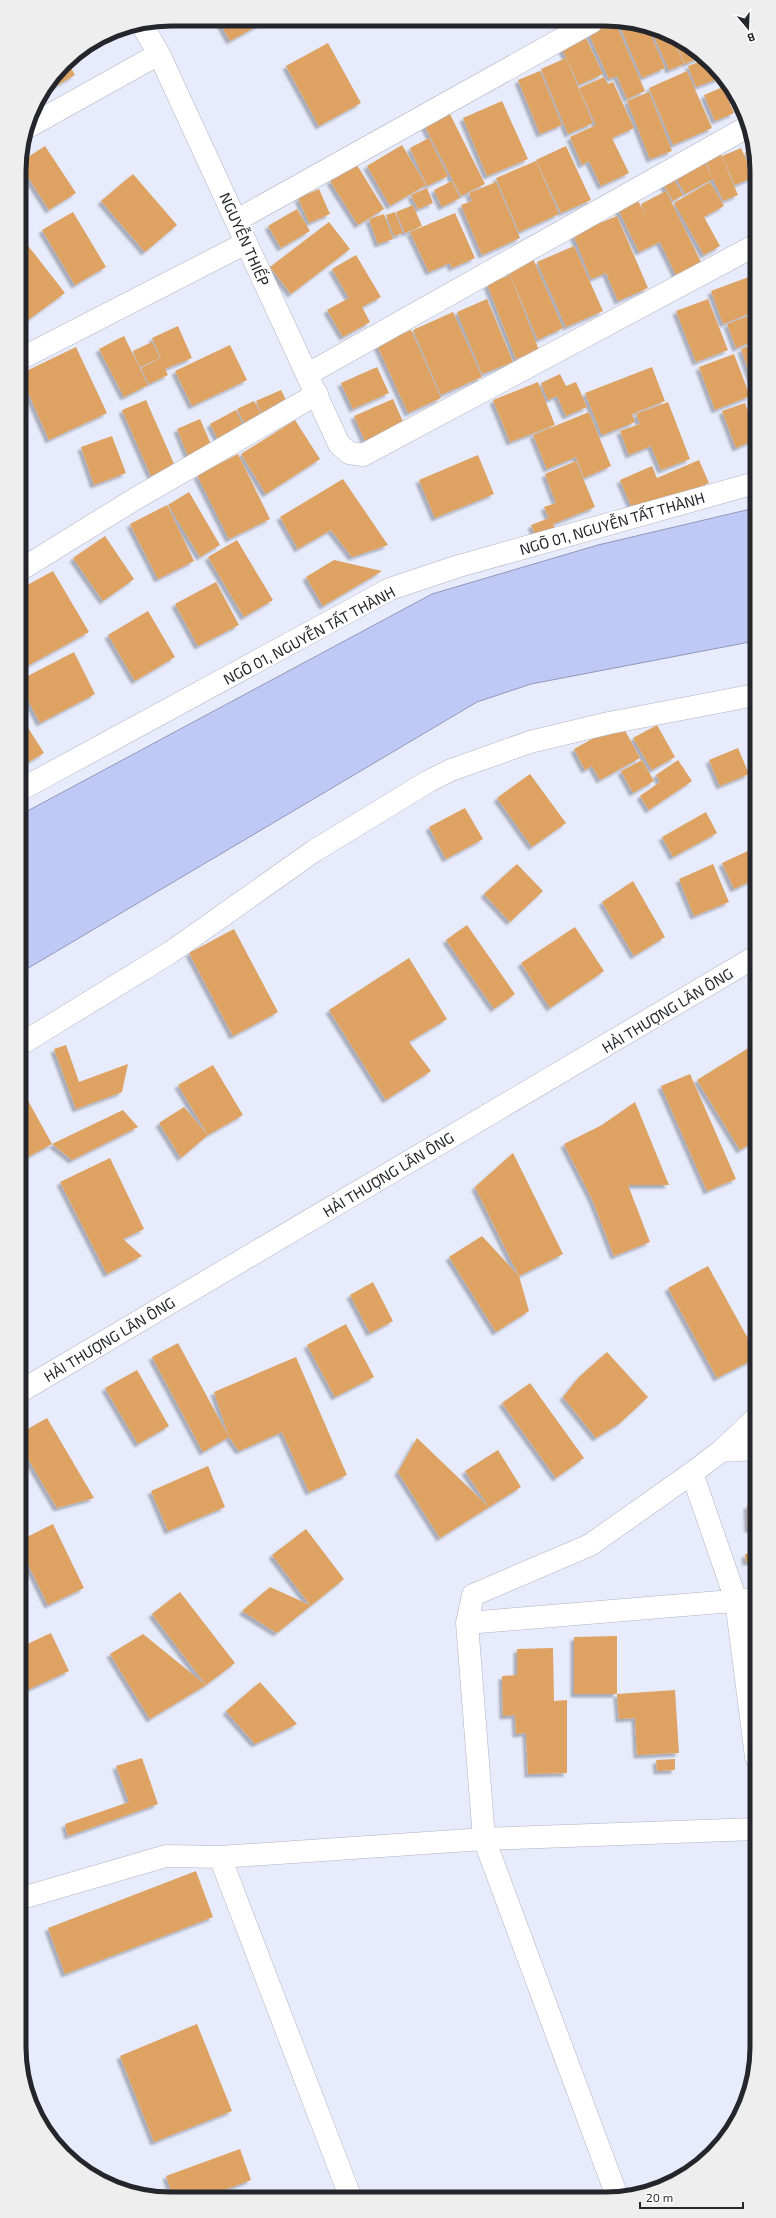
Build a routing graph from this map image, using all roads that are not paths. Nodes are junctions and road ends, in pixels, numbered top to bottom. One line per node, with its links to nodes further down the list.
1 (585, 26): 6 (street)
2 (144, 29): 3 (street, NGUYỄN THIẾP)
3 (159, 54): 4 (street); 6 (street, NGUYỄN THIẾP)
4 (34, 124)
5 (744, 129): 10 (street)
6 (237, 220): 7 (street, NGUYỄN THIẾP)
7 (246, 243): 9 (street); 10 (street, NGUYỄN THIẾP)
8 (750, 248): 11 (street, NGUYỄN THIẾP)
9 (26, 356)
10 (308, 374): 11 (street, NGUYỄN THIẾP)
11 (317, 394): 13 (street)
12 (750, 484): 15 (street, NGÕ 01, NGUYỄN TẤT THÀNH)
13 (26, 566)
14 (750, 697): 17 (street)
15 (26, 787)
16 (750, 961): 18 (street, HẢI THƯỢNG LÃN ÔNG)
17 (26, 1041)
18 (26, 1388)
19 (750, 1424): 21 (street)
20 (750, 1449): 21 (street)
21 (721, 1451): 22 (street)
22 (692, 1473): 23 (street); 24 (street)
23 (746, 1600): 24 (street); 25 (street)
24 (467, 1623): 27 (street)
25 (750, 1662)
26 (750, 1829): 27 (street)
27 (484, 1839): 28 (street); 31 (street)
28 (220, 1858): 29 (street); 30 (street)
29 (26, 1897)
30 (348, 2192)
31 (615, 2192)

